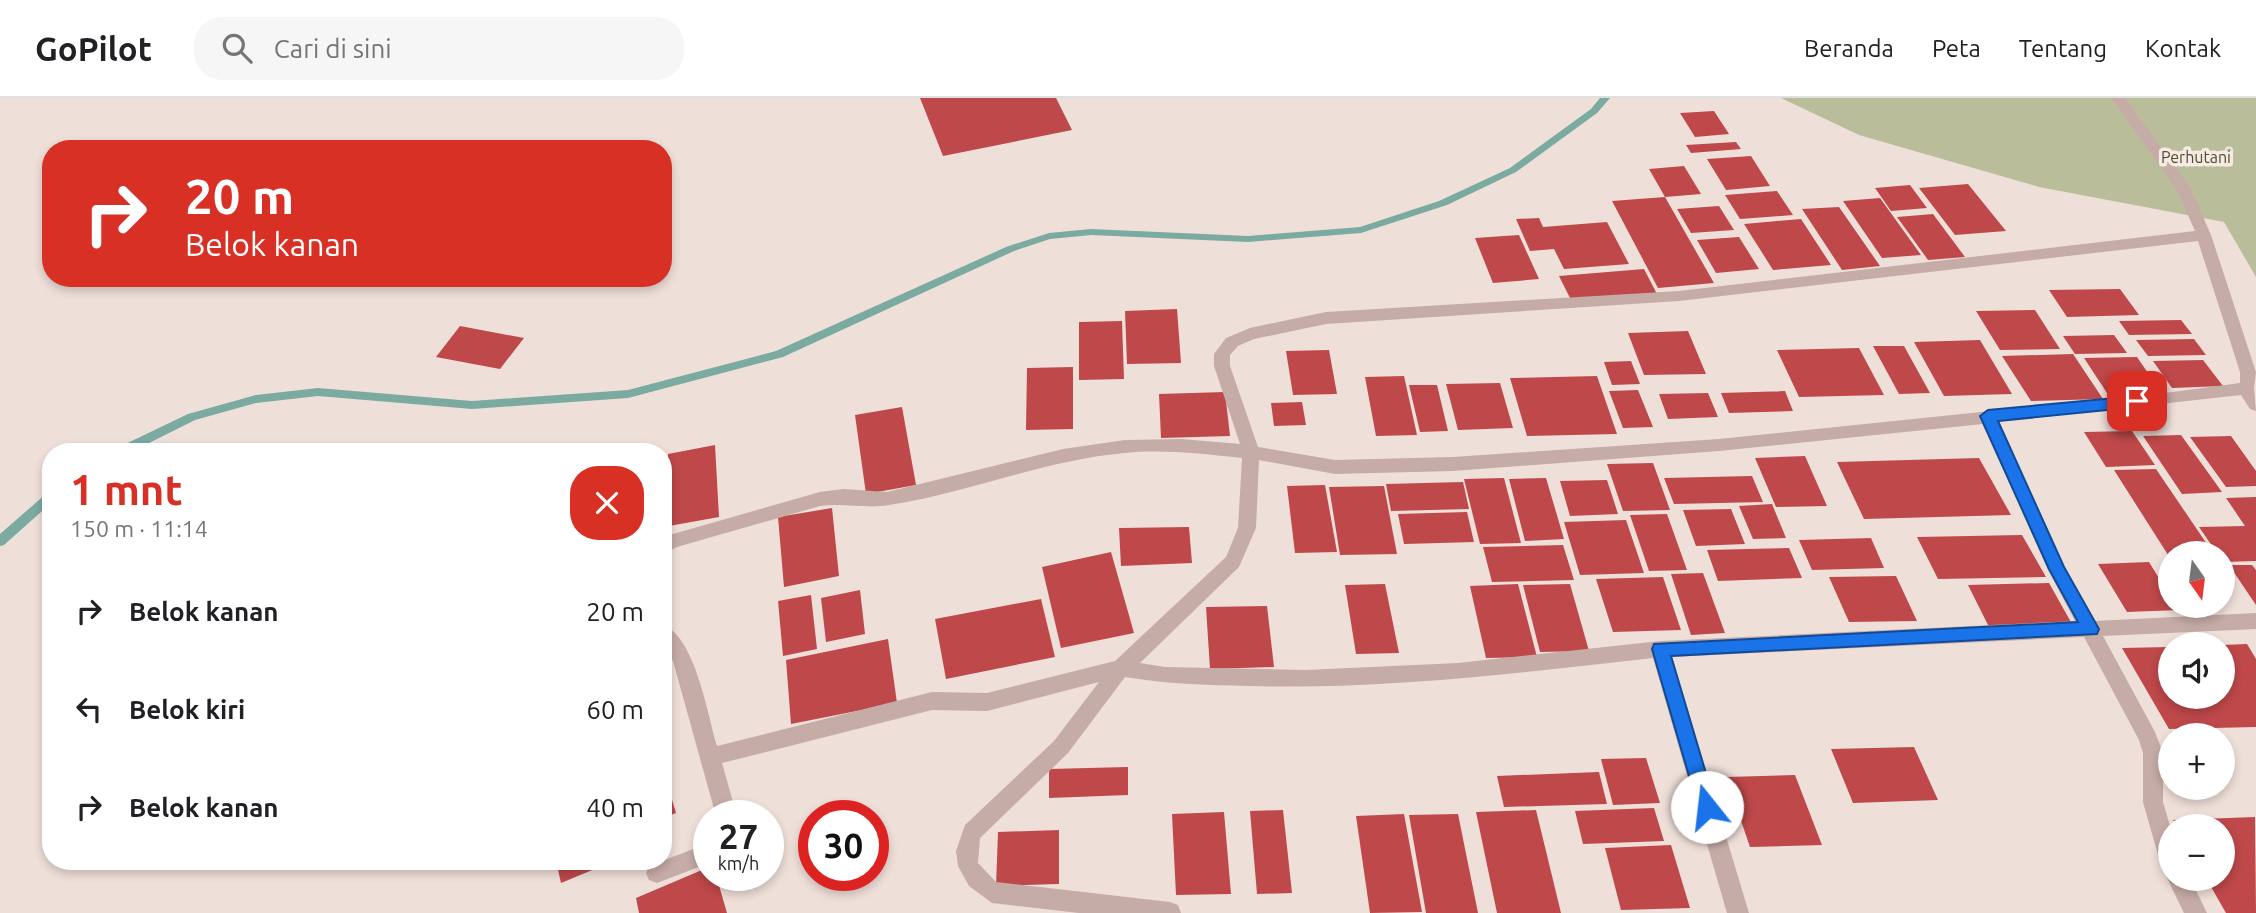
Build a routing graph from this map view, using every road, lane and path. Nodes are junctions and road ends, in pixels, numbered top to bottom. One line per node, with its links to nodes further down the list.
1 (2118, 98): 2 (street)
2 (2204, 235): 3 (street); 6 (street)
3 (2245, 388): 4 (street); 5 (street)
4 (2256, 405)
5 (1988, 416): 6 (street); 9 (street)
6 (1251, 452): 7 (street); 12 (street)
7 (672, 541)
8 (2256, 621): 9 (street)
9 (2091, 629): 11 (street); 15 (street)
10 (672, 645): 13 (street)
11 (1660, 649): 12 (street); 22 (street)
12 (1121, 668): 13 (street); 21 (street)
13 (711, 757): 14 (street)
14 (723, 800)
15 (2158, 820)
16 (693, 859): 17 (street)
17 (672, 867)
18 (665, 870): 19 (street)
19 (657, 873)
20 (2185, 891): 23 (street)
21 (1170, 913)
22 (1738, 913)
23 (2196, 913)

